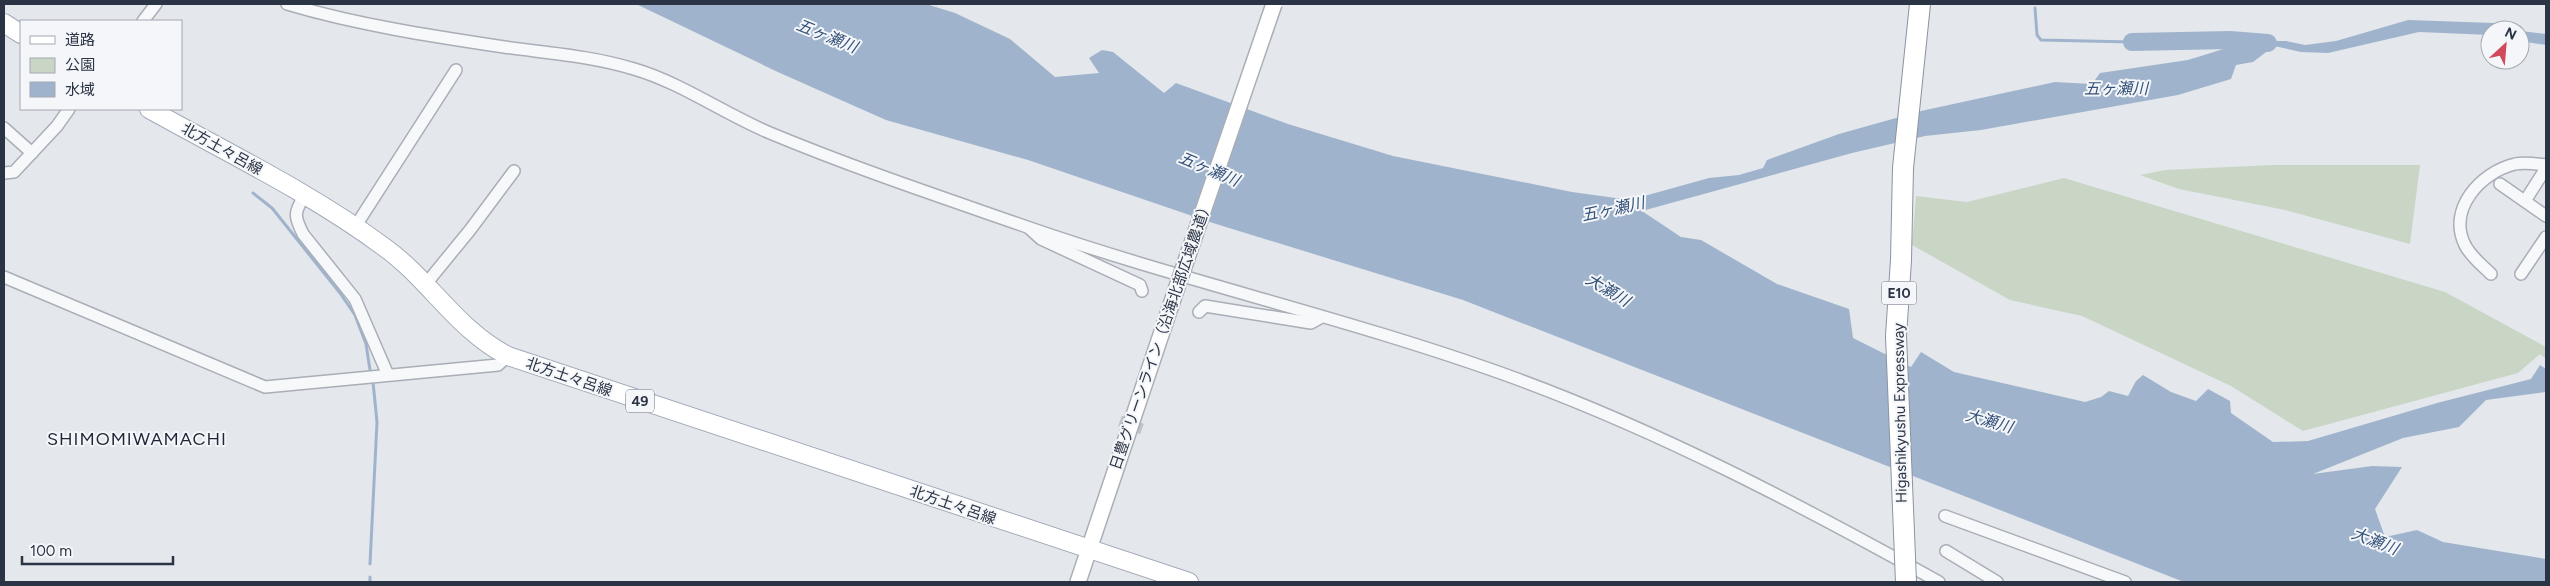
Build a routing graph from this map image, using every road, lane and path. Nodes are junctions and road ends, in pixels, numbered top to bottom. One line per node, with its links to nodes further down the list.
1 (156, 4): 5 (street)
2 (287, 4): 21 (street)
3 (1274, 4): 33 (street, 日豊グリーンライン（沿海北部広域農道）, bridge)
4 (1920, 4): 37 (highway, Higashikyushu Expressway / E10, bridge)
5 (144, 20)
6 (4, 23): 7 (main road)
7 (20, 33)
8 (456, 70): 20 (street)
9 (68, 110): 12 (street)
10 (151, 110): 17 (main road, 北方土々呂線 / 49)
11 (4, 128): 12 (street)
12 (32, 153): 15 (street)
13 (2546, 166): 18 (street); 23 (street)
14 (514, 170): 26 (street)
15 (4, 173)
16 (2500, 184): 18 (street)
17 (304, 196): 20 (main road, 北方土々呂線 / 49); 31 (street)
18 (2525, 201): 19 (street)
19 (2546, 216)
20 (355, 227): 26 (main road, 北方土々呂線 / 49)
21 (1029, 228): 27 (street); 29 (street)
22 (2546, 237): 24 (street)
23 (2491, 274)
24 (2521, 274)
25 (4, 277): 31 (street)
26 (425, 285): 30 (main road, 北方土々呂線 / 49)
27 (1142, 291)
28 (1200, 312): 29 (street)
29 (1320, 318): 38 (street)
30 (508, 356): 31 (street); 33 (main road, 北方土々呂線 / 49)
31 (388, 375)
32 (1946, 516): 40 (street)
33 (1089, 550): 35 (street, 日豊グリーンライン（沿海北部広域農道）); 36 (main road, 北方土々呂線 / 49)
34 (1946, 551): 39 (street)
35 (1078, 582)
36 (1189, 582)
37 (1906, 582)
38 (1939, 582)
39 (1997, 582)
40 (2125, 582)

